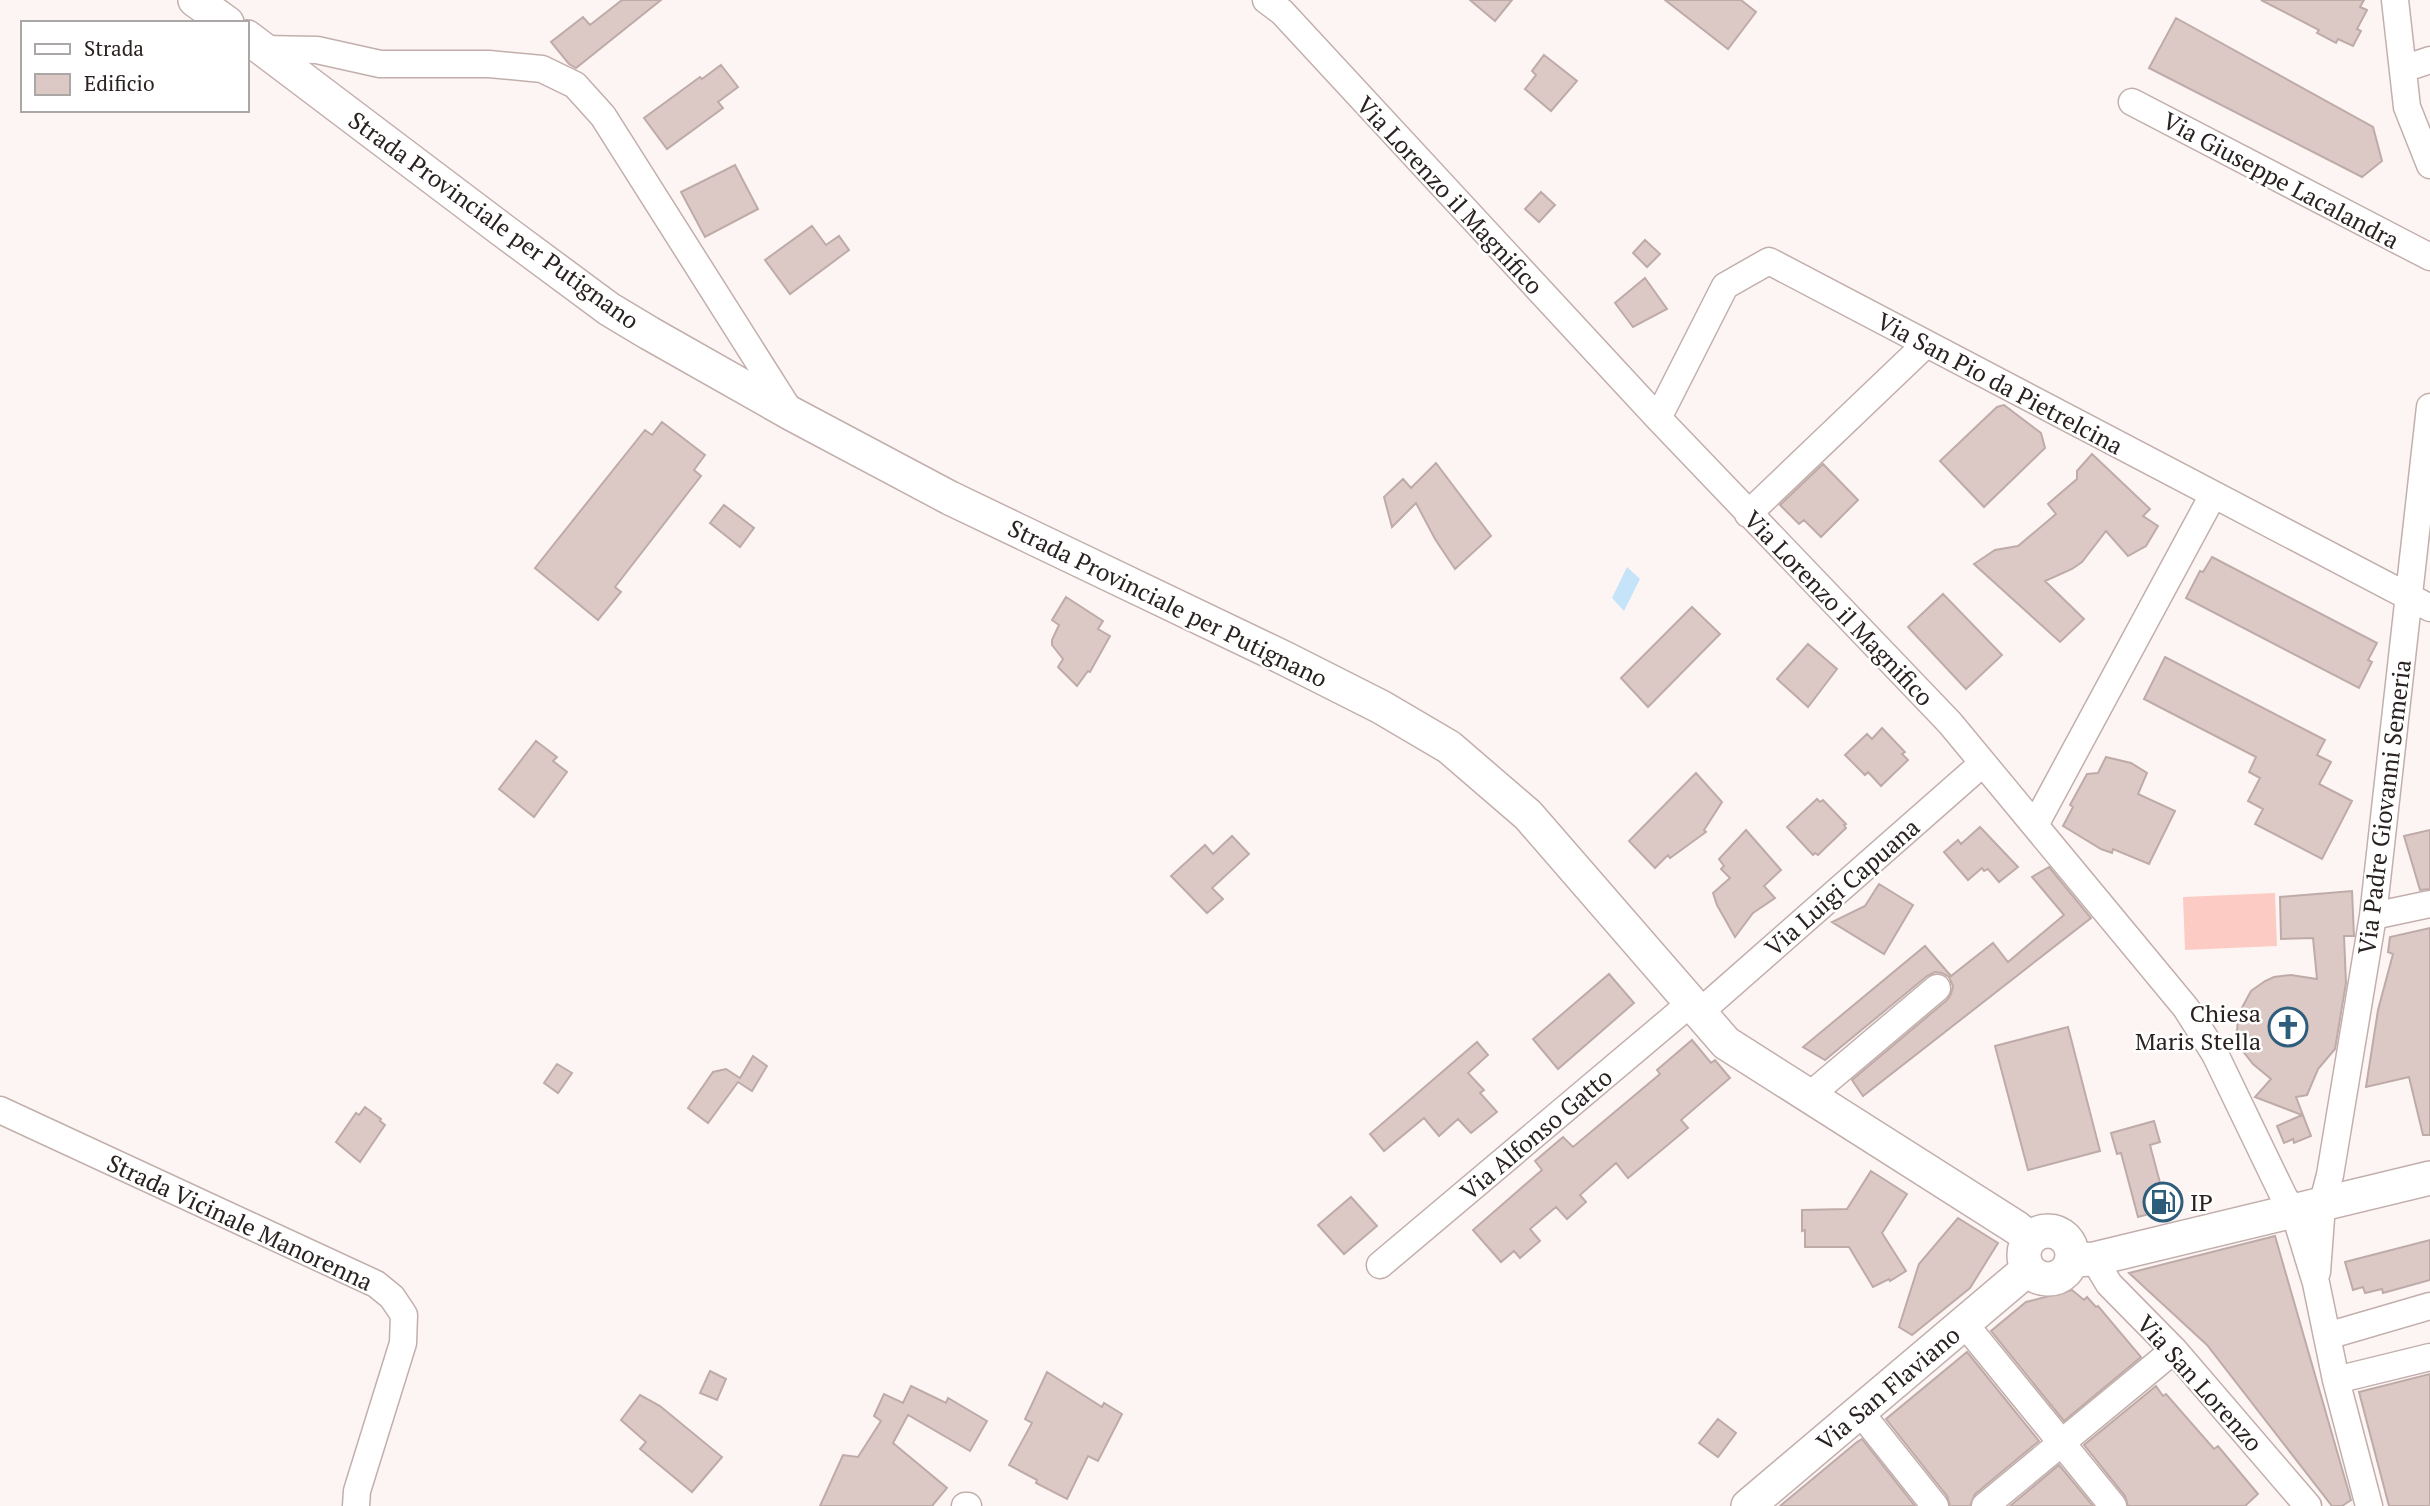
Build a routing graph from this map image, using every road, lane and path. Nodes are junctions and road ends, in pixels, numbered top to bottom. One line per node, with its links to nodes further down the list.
1 (195, 0): 4 (street)
2 (1266, 0): 14 (street, Via Lorenzo il Magnifico)
3 (2395, 0): 7 (street)
4 (224, 21)
5 (255, 43): 13 (street, Strada Provinciale per Putignano); 13 (street)
6 (2430, 60): 7 (street)
7 (2403, 69): 9 (street)
8 (2132, 102): 10 (street, Via Giuseppe Lacalandra)
9 (2430, 166)
10 (2430, 257)
11 (1926, 344): 14 (street, Via San Pio da Pietrelcina); 15 (street, Via San Pio da Pietrelcina); 16 (street)
12 (2430, 407): 17 (street, Via Padre Giovanni Semeria)
13 (792, 414): 23 (street, Strada Provinciale per Putignano)
14 (1658, 418): 16 (street, Via Lorenzo il Magnifico)
15 (2213, 495): 17 (street, Via San Pio da Pietrelcina); 19 (street)
16 (1748, 514): 18 (street, Via Lorenzo il Magnifico)
17 (2419, 602): 21 (street, Via Padre Giovanni Semeria)
18 (1983, 763): 19 (street, Via Lorenzo il Magnifico); 23 (street, Via Luigi Capuana)
19 (2035, 825): 27 (street, Via Lorenzo il Magnifico)
20 (2430, 904): 21 (street)
21 (2373, 916): 27 (street, Via Padre Giovanni Semeria)
22 (1937, 988): 24 (street)
23 (1696, 1007): 24 (street, Strada Provinciale per Putignano); 30 (street, Via Alfonso Gatto)
24 (1809, 1096): 28 (street, Strada Provinciale per Putignano)
25 (0, 1110): 39 (street, Strada Vicinale Manorenna)
26 (2430, 1178): 27 (street)
27 (2308, 1208): 29 (street); 33 (street, Via Lorenzo il Magnifico)
28 (2029, 1254): 29 (street); 32 (street, Via San Flaviano)
29 (2083, 1260): 34 (street, Via San Lorenzo)
30 (1380, 1265)
31 (2430, 1307): 33 (street)
32 (1964, 1323): 37 (street, Via San Flaviano); 38 (street)
33 (2327, 1336): 36 (street, Via Lorenzo il Magnifico)
34 (2174, 1350): 38 (street); 44 (street, Via San Lorenzo)
35 (2430, 1357): 36 (street)
36 (2336, 1380): 45 (street, Via Lorenzo il Magnifico)
37 (1860, 1412): 40 (street, Via San Flaviano); 41 (street)
38 (2062, 1441): 42 (street); 43 (street)
39 (356, 1506)
40 (1748, 1506)
41 (1935, 1506)
42 (1985, 1506)
43 (2113, 1506)
44 (2308, 1506)
45 (2369, 1506)

